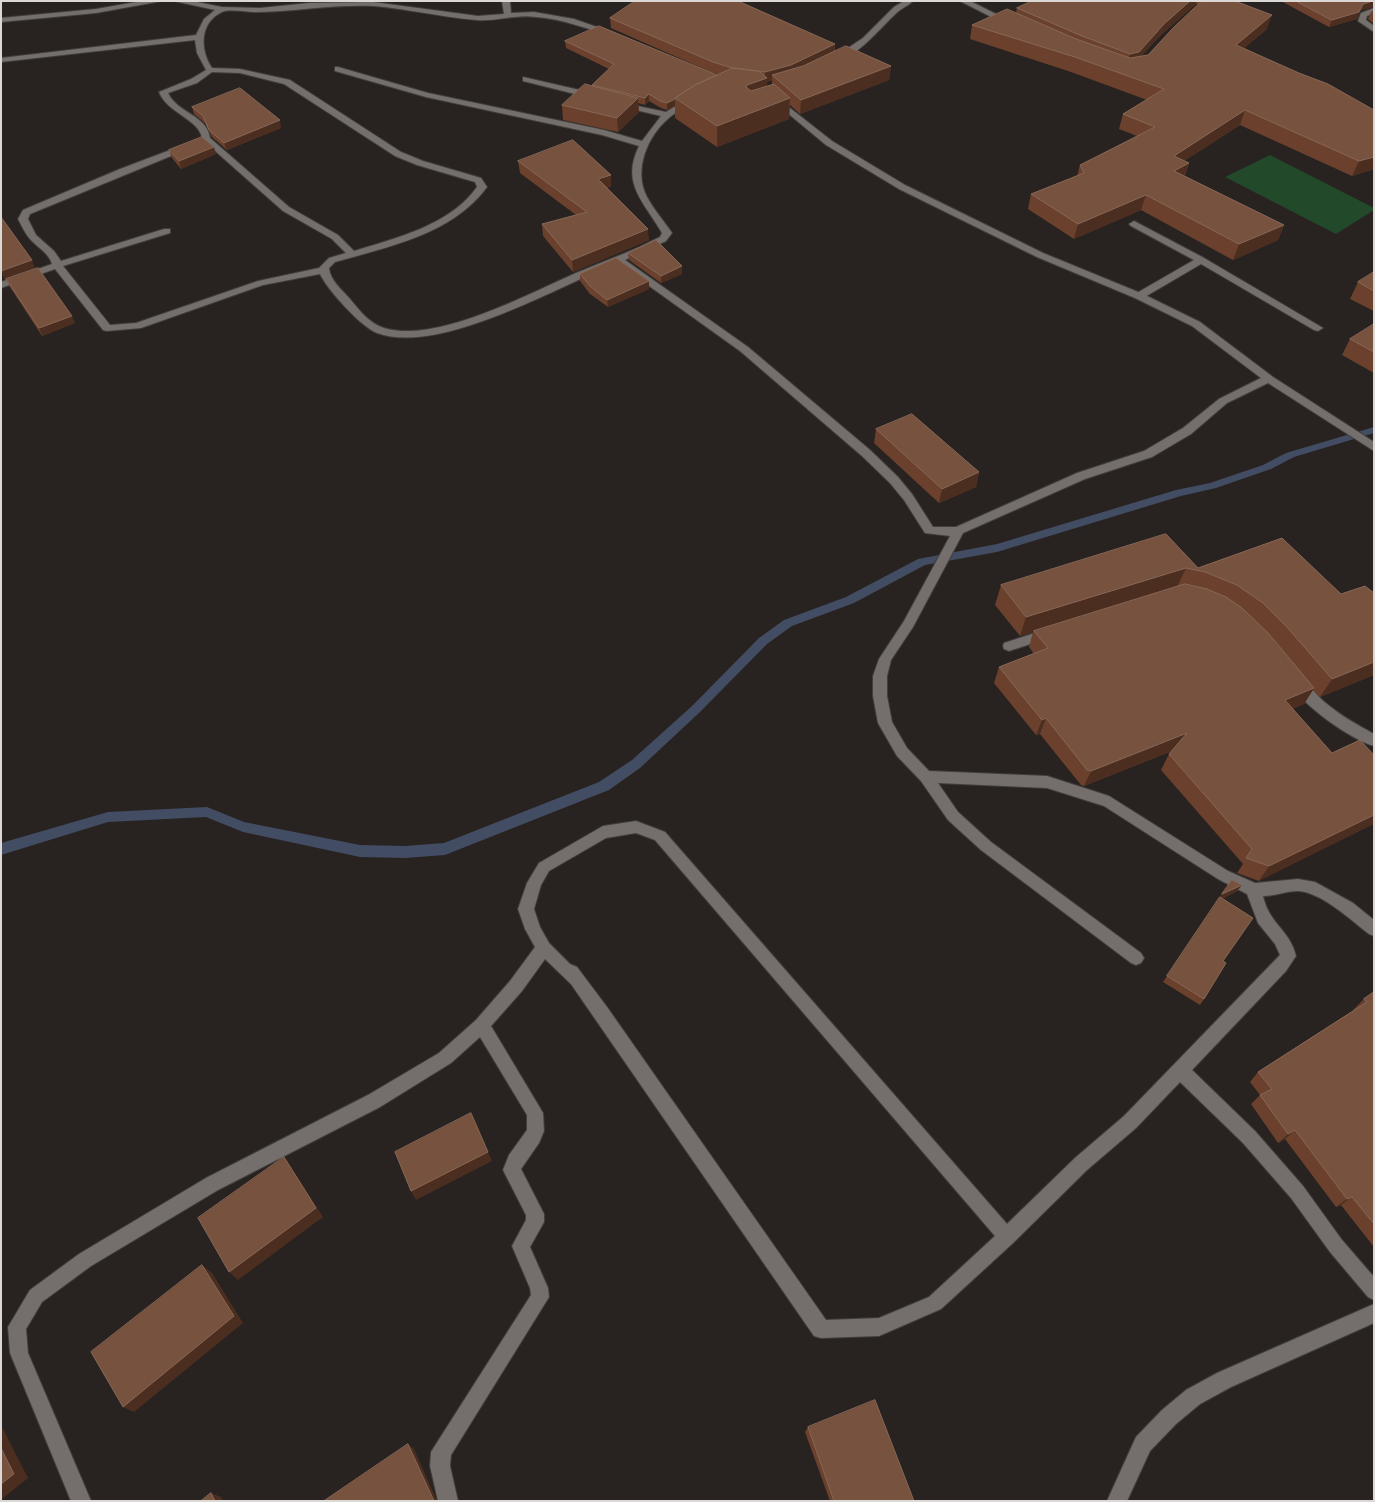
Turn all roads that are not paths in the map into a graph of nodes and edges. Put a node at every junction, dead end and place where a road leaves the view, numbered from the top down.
1 (158, 1) edge
2 (178, 1) edge
3 (506, 1) edge
4 (910, 1) edge
5 (964, 1) edge
6 (222, 9) junction
7 (1374, 10) edge
8 (508, 17) junction
9 (1, 20) edge
10 (1016, 25) edge
11 (1374, 30) edge
12 (199, 37) junction
13 (622, 38) edge
14 (1, 60) edge
15 (832, 62) edge
16 (338, 69) dead end
17 (210, 70) junction
18 (526, 79) dead end
19 (701, 97) edge
20 (601, 98) edge
21 (771, 98) edge
22 (611, 101) edge
23 (667, 115) junction
24 (206, 139) junction
25 (645, 145) junction
26 (1134, 224) dead end
27 (167, 231) dead end
28 (352, 254) junction
29 (618, 259) junction
30 (1201, 260) junction
31 (57, 265) junction
32 (324, 270) junction
33 (1, 285) edge
34 (1139, 296) junction
35 (1318, 328) dead end
36 (1269, 379) junction
37 (1374, 447) edge
38 (959, 530) junction
39 (1056, 631) edge
40 (1009, 646) dead end
41 (1290, 675) edge
42 (1374, 741) edge
43 (926, 777) junction
44 (1254, 890) junction
45 (1374, 929) edge
46 (544, 948) junction
47 (1136, 958) dead end
48 (482, 1025) junction
49 (1179, 1069) junction
50 (1006, 1237) junction
51 (1374, 1291) edge
52 (1374, 1313) edge
53 (79, 1500) edge
54 (448, 1501) edge
55 (1117, 1501) edge

1 - 9 street
2 - 6 street
3 - 8 street
4 - 15 street
5 - 10 street
6 - 8 street
6 - 12 street
7 - 11 street
8 - 13 street
12 - 14 street
12 - 17 street
16 - 25 street
17 - 24 street
17 - 28 street
18 - 20 street
19 - 23 street
21 - 34 street
22 - 23 street
23 - 25 street
24 - 28 street
24 - 31 street
25 - 29 street
26 - 30 street
27 - 31 street
28 - 32 street
29 - 32 street
29 - 38 street
30 - 34 street
30 - 35 street
31 - 32 street
31 - 33 street
34 - 36 street
36 - 37 street
36 - 38 street
38 - 43 street
39 - 40 street
41 - 42 street
43 - 44 street
43 - 47 street
44 - 45 street
44 - 49 street
46 - 48 street
46 - 50 street
46 - 50 street
48 - 53 street
48 - 54 street
49 - 50 street
49 - 51 street
52 - 55 street

